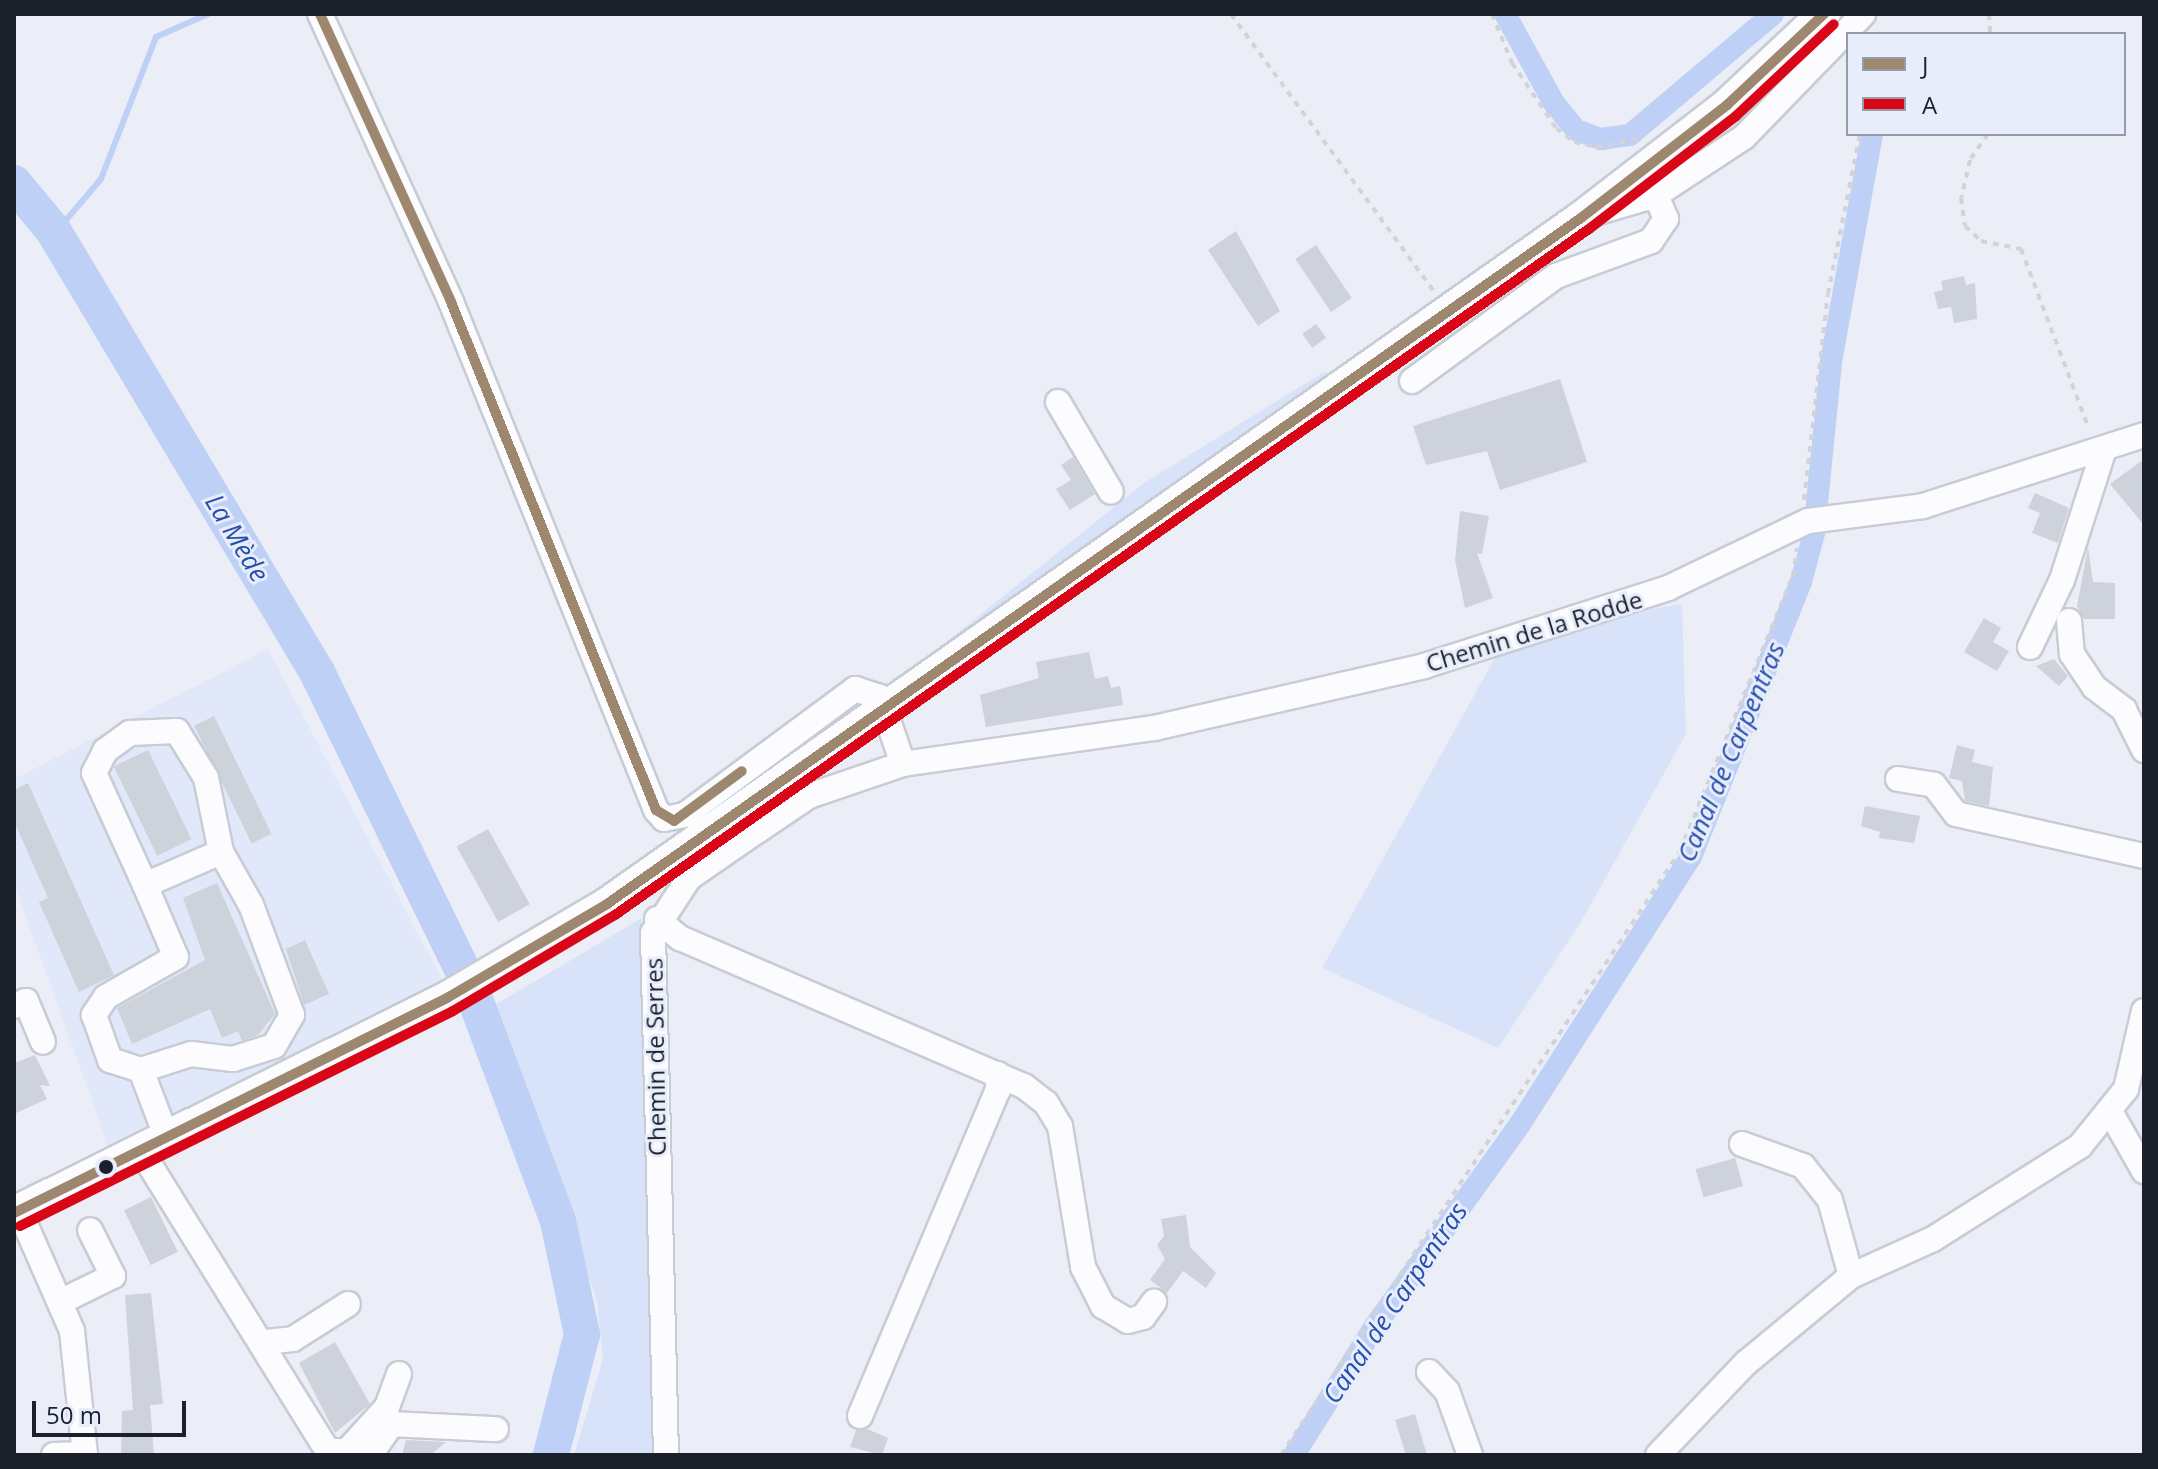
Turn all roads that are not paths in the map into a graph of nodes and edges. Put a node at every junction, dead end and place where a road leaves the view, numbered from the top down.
1 (320, 14) edge
2 (1824, 14) edge
3 (1863, 14) edge
4 (1656, 195) junction
5 (1581, 218) junction
6 (1412, 381) dead end
7 (1058, 402) dead end
8 (2144, 435) edge
9 (2103, 452) junction
10 (1111, 492) dead end
11 (2069, 621) dead end
12 (2030, 647) dead end
13 (886, 707) junction
14 (2144, 750) edge
15 (903, 764) junction
16 (1898, 779) dead end
17 (221, 852) junction
18 (2144, 856) edge
19 (145, 885) junction
20 (657, 919) junction
21 (14, 1006) edge
22 (2144, 1011) edge
23 (43, 1042) dead end
24 (141, 1070) junction
25 (998, 1074) junction
26 (2111, 1113) junction
27 (154, 1144) junction
28 (1742, 1144) dead end
29 (2144, 1171) edge
30 (17, 1212) edge
31 (90, 1230) dead end
32 (1851, 1276) junction
33 (60, 1302) junction
34 (1154, 1302) dead end
35 (348, 1304) dead end
36 (265, 1342) junction
37 (1429, 1372) dead end
38 (399, 1374) dead end
39 (860, 1416) dead end
40 (496, 1429) dead end
41 (85, 1454) edge
42 (54, 1455) edge
43 (370, 1455) edge
44 (666, 1455) edge
45 (1468, 1455) edge
46 (1658, 1455) edge

1 - 13 street
2 - 5 main road
3 - 4 street
4 - 5 street
4 - 6 street
5 - 13 main road
7 - 10 street
8 - 9 street, Chemin de la Rodde
9 - 12 street
9 - 15 street, Chemin de la Rodde
11 - 14 street
13 - 15 street
13 - 27 main road
15 - 20 street, Chemin de Serres
16 - 18 street
17 - 19 street
17 - 19 street
17 - 24 street
19 - 24 street
20 - 25 street
20 - 44 street, Chemin de Serres
21 - 23 street
22 - 26 street
24 - 27 street
25 - 34 street
25 - 39 street
26 - 29 street
26 - 32 street
27 - 30 main road
27 - 36 street
28 - 32 street
30 - 33 street
31 - 33 street
32 - 46 street
33 - 41 street
35 - 36 street
36 - 38 street
37 - 45 street
40 - 43 street
41 - 42 street

